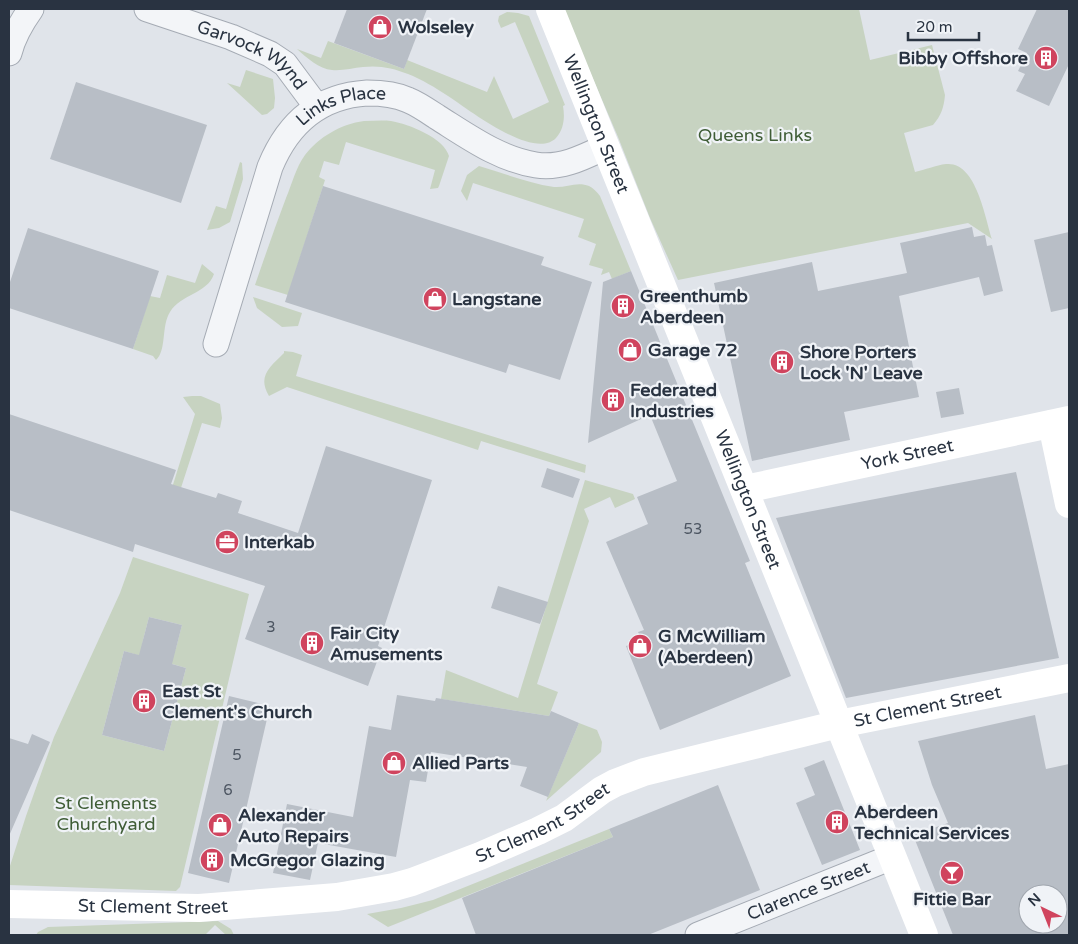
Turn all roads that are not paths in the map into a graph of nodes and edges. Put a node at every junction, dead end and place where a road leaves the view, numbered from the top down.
1 (31, 9) edge
2 (147, 9) edge
3 (550, 9) edge
4 (9, 53) edge
5 (317, 107) junction
6 (605, 147) junction
7 (216, 344) dead end
8 (1061, 422) edge
9 (745, 490) junction
10 (1069, 504) edge
11 (1069, 678) edge
12 (839, 724) junction
13 (892, 857) junction
14 (9, 904) edge
15 (698, 935) edge
16 (924, 935) edge

1 - 4 street
2 - 5 street, Garvock Wynd
3 - 6 street, Wellington Street
5 - 6 street, Links Place
5 - 7 street, Links Place
6 - 9 street, Wellington Street
8 - 9 street, York Street
8 - 10 street
9 - 12 street, Wellington Street
11 - 12 street, St Clement Street
12 - 13 street, Wellington Street
12 - 14 street, St Clement Street
13 - 15 street, Clarence Street
13 - 16 street, Wellington Street

